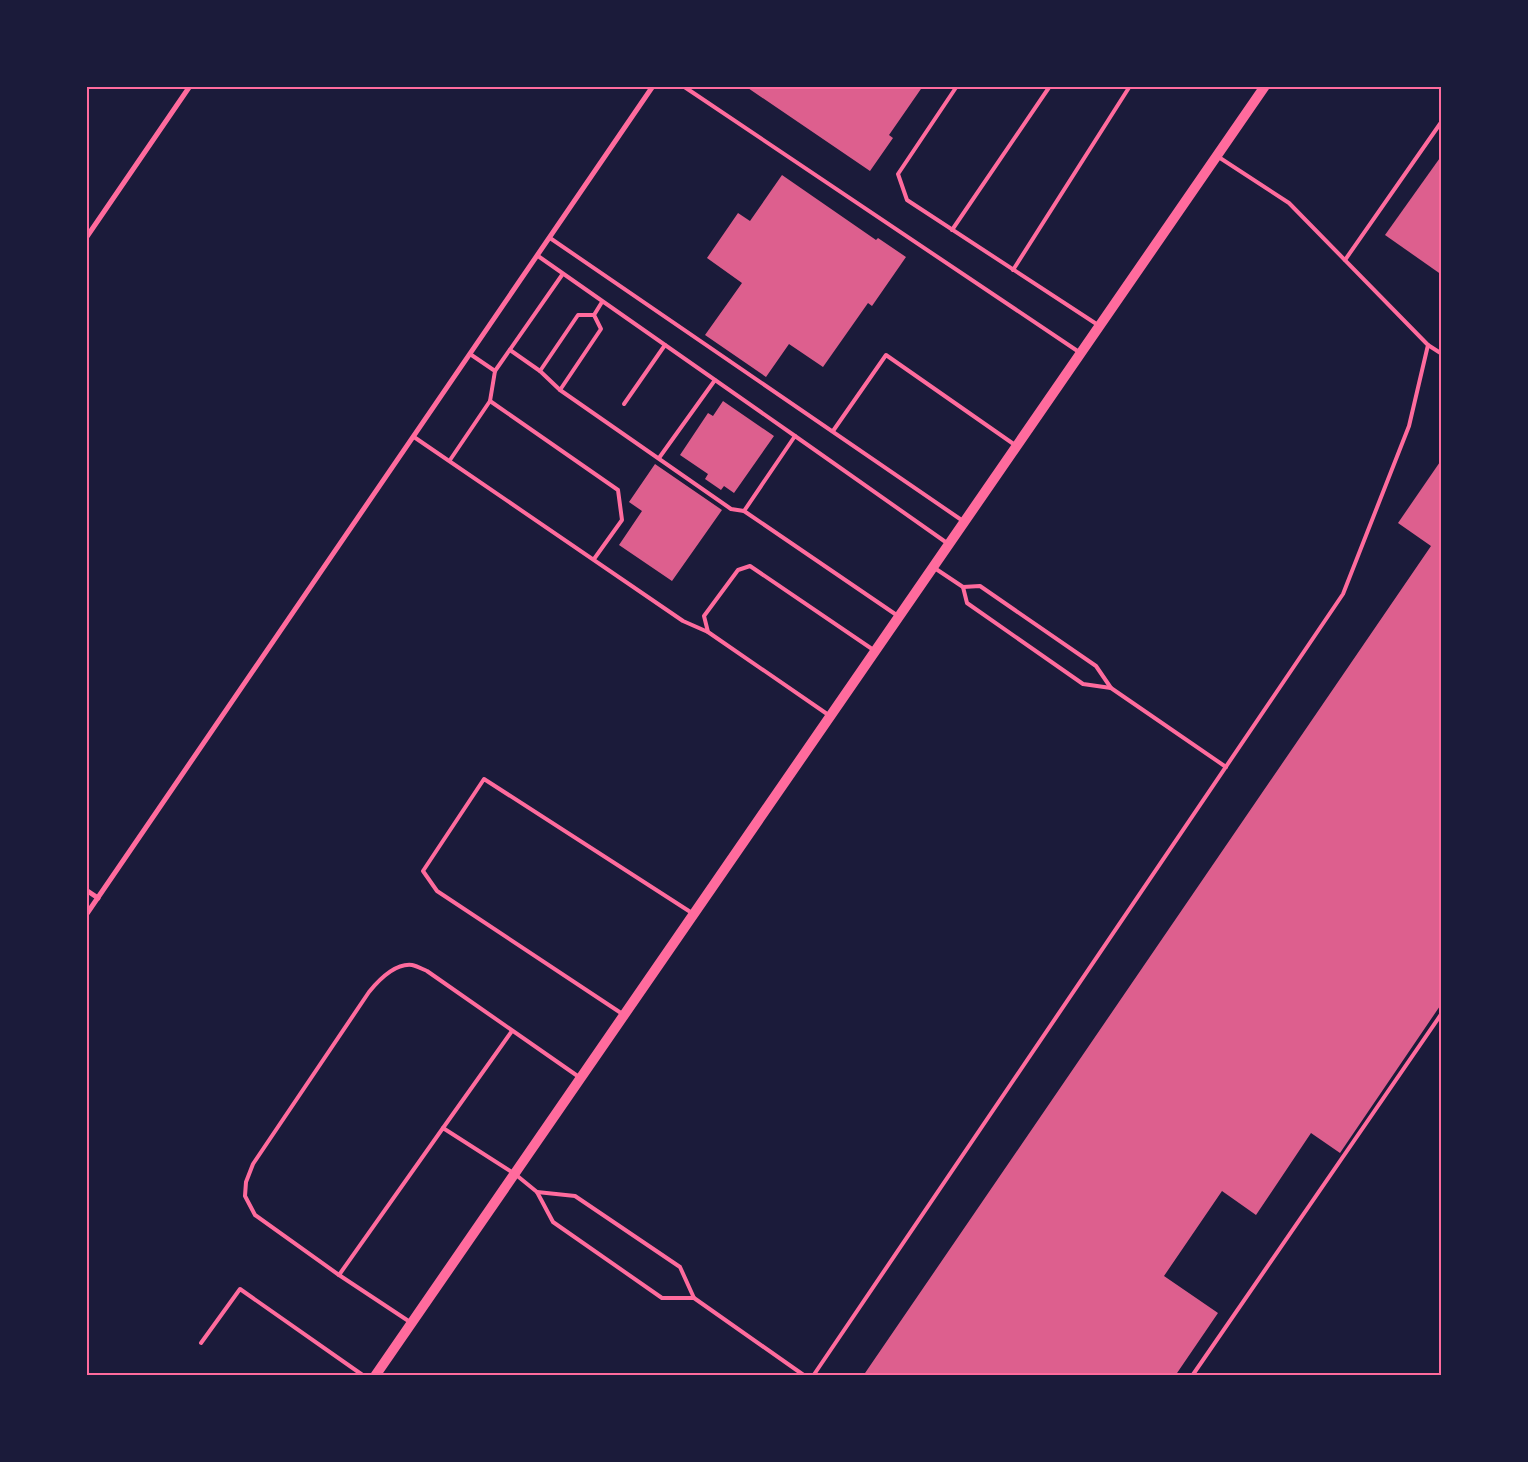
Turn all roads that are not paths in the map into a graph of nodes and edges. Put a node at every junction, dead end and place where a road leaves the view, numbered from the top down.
1 (190, 86) edge
2 (653, 86) edge
3 (683, 86) edge
4 (957, 86) edge
5 (1050, 86) edge
6 (1130, 86) edge
7 (1265, 86) edge
8 (1442, 121) edge
9 (1217, 156) junction
10 (952, 230) junction
11 (86, 238) edge
12 (550, 238) junction
13 (538, 256) junction
14 (1345, 260) junction
15 (1013, 270) junction
16 (562, 274) junction
17 (602, 302) junction
18 (594, 314) junction
19 (1100, 326) junction
20 (1428, 345) junction
21 (665, 346) junction
22 (510, 350) junction
23 (1081, 353) junction
24 (470, 354) junction
25 (1442, 354) edge
26 (495, 371) junction
27 (540, 371) junction
28 (715, 380) junction
29 (560, 390) junction
30 (490, 401) junction
31 (624, 404) dead end
32 (833, 431) junction
33 (795, 436) junction
34 (414, 437) junction
35 (1017, 446) junction
36 (659, 458) junction
37 (450, 460) junction
38 (744, 511) junction
39 (965, 522) junction
40 (949, 544) junction
41 (594, 559) junction
42 (934, 567) junction
43 (963, 587) junction
44 (899, 617) junction
45 (708, 632) junction
46 (875, 651) junction
47 (1111, 688) junction
48 (830, 716) junction
49 (1226, 767) junction
50 (86, 890) edge
51 (98, 898) junction
52 (694, 914) junction
53 (86, 916) edge
54 (1442, 1013) edge
55 (624, 1015) junction
56 (512, 1030) junction
57 (580, 1078) junction
58 (443, 1128) junction
59 (515, 1174) junction
60 (537, 1192) junction
61 (339, 1275) junction
62 (694, 1298) junction
63 (412, 1323) junction
64 (201, 1343) dead end
65 (364, 1376) edge
66 (375, 1376) edge
67 (805, 1376) edge
68 (813, 1376) edge
69 (1192, 1376) edge

1 - 11 street
2 - 12 street
3 - 23 lane
4 - 10 lane
5 - 10 lane
6 - 15 lane
7 - 9 main road
8 - 14 lane
9 - 14 lane
9 - 19 main road
10 - 15 lane
12 - 13 street
12 - 32 lane
13 - 16 lane
13 - 24 street
14 - 20 lane
15 - 19 lane
16 - 17 lane
16 - 22 lane
17 - 18 lane
17 - 21 lane
18 - 27 lane
18 - 29 lane
19 - 23 main road
20 - 25 lane
20 - 49 lane
21 - 28 lane
21 - 31 lane
22 - 26 lane
22 - 27 lane
23 - 35 main road
24 - 26 lane
24 - 34 street
26 - 30 lane
27 - 29 lane
28 - 33 lane
28 - 36 lane
29 - 36 lane
30 - 37 lane
30 - 41 lane
32 - 35 lane
32 - 39 lane
33 - 38 lane
33 - 40 lane
34 - 37 lane
34 - 51 street
35 - 39 main road
36 - 38 lane
37 - 41 lane
38 - 44 lane
39 - 40 main road
40 - 42 main road
41 - 45 lane
42 - 43 lane
42 - 44 main road
43 - 47 lane
43 - 47 lane
44 - 46 main road
45 - 46 lane
45 - 48 lane
46 - 48 main road
47 - 49 lane
48 - 52 main road
49 - 68 lane
50 - 51 street
51 - 53 street
52 - 55 main road
52 - 55 lane
54 - 69 lane
55 - 57 main road
56 - 57 lane
56 - 58 lane
56 - 61 lane
57 - 59 main road
58 - 59 lane
58 - 61 lane
59 - 60 lane
59 - 63 main road
60 - 62 lane
60 - 62 lane
61 - 63 lane
62 - 67 lane
63 - 66 main road
64 - 65 lane

